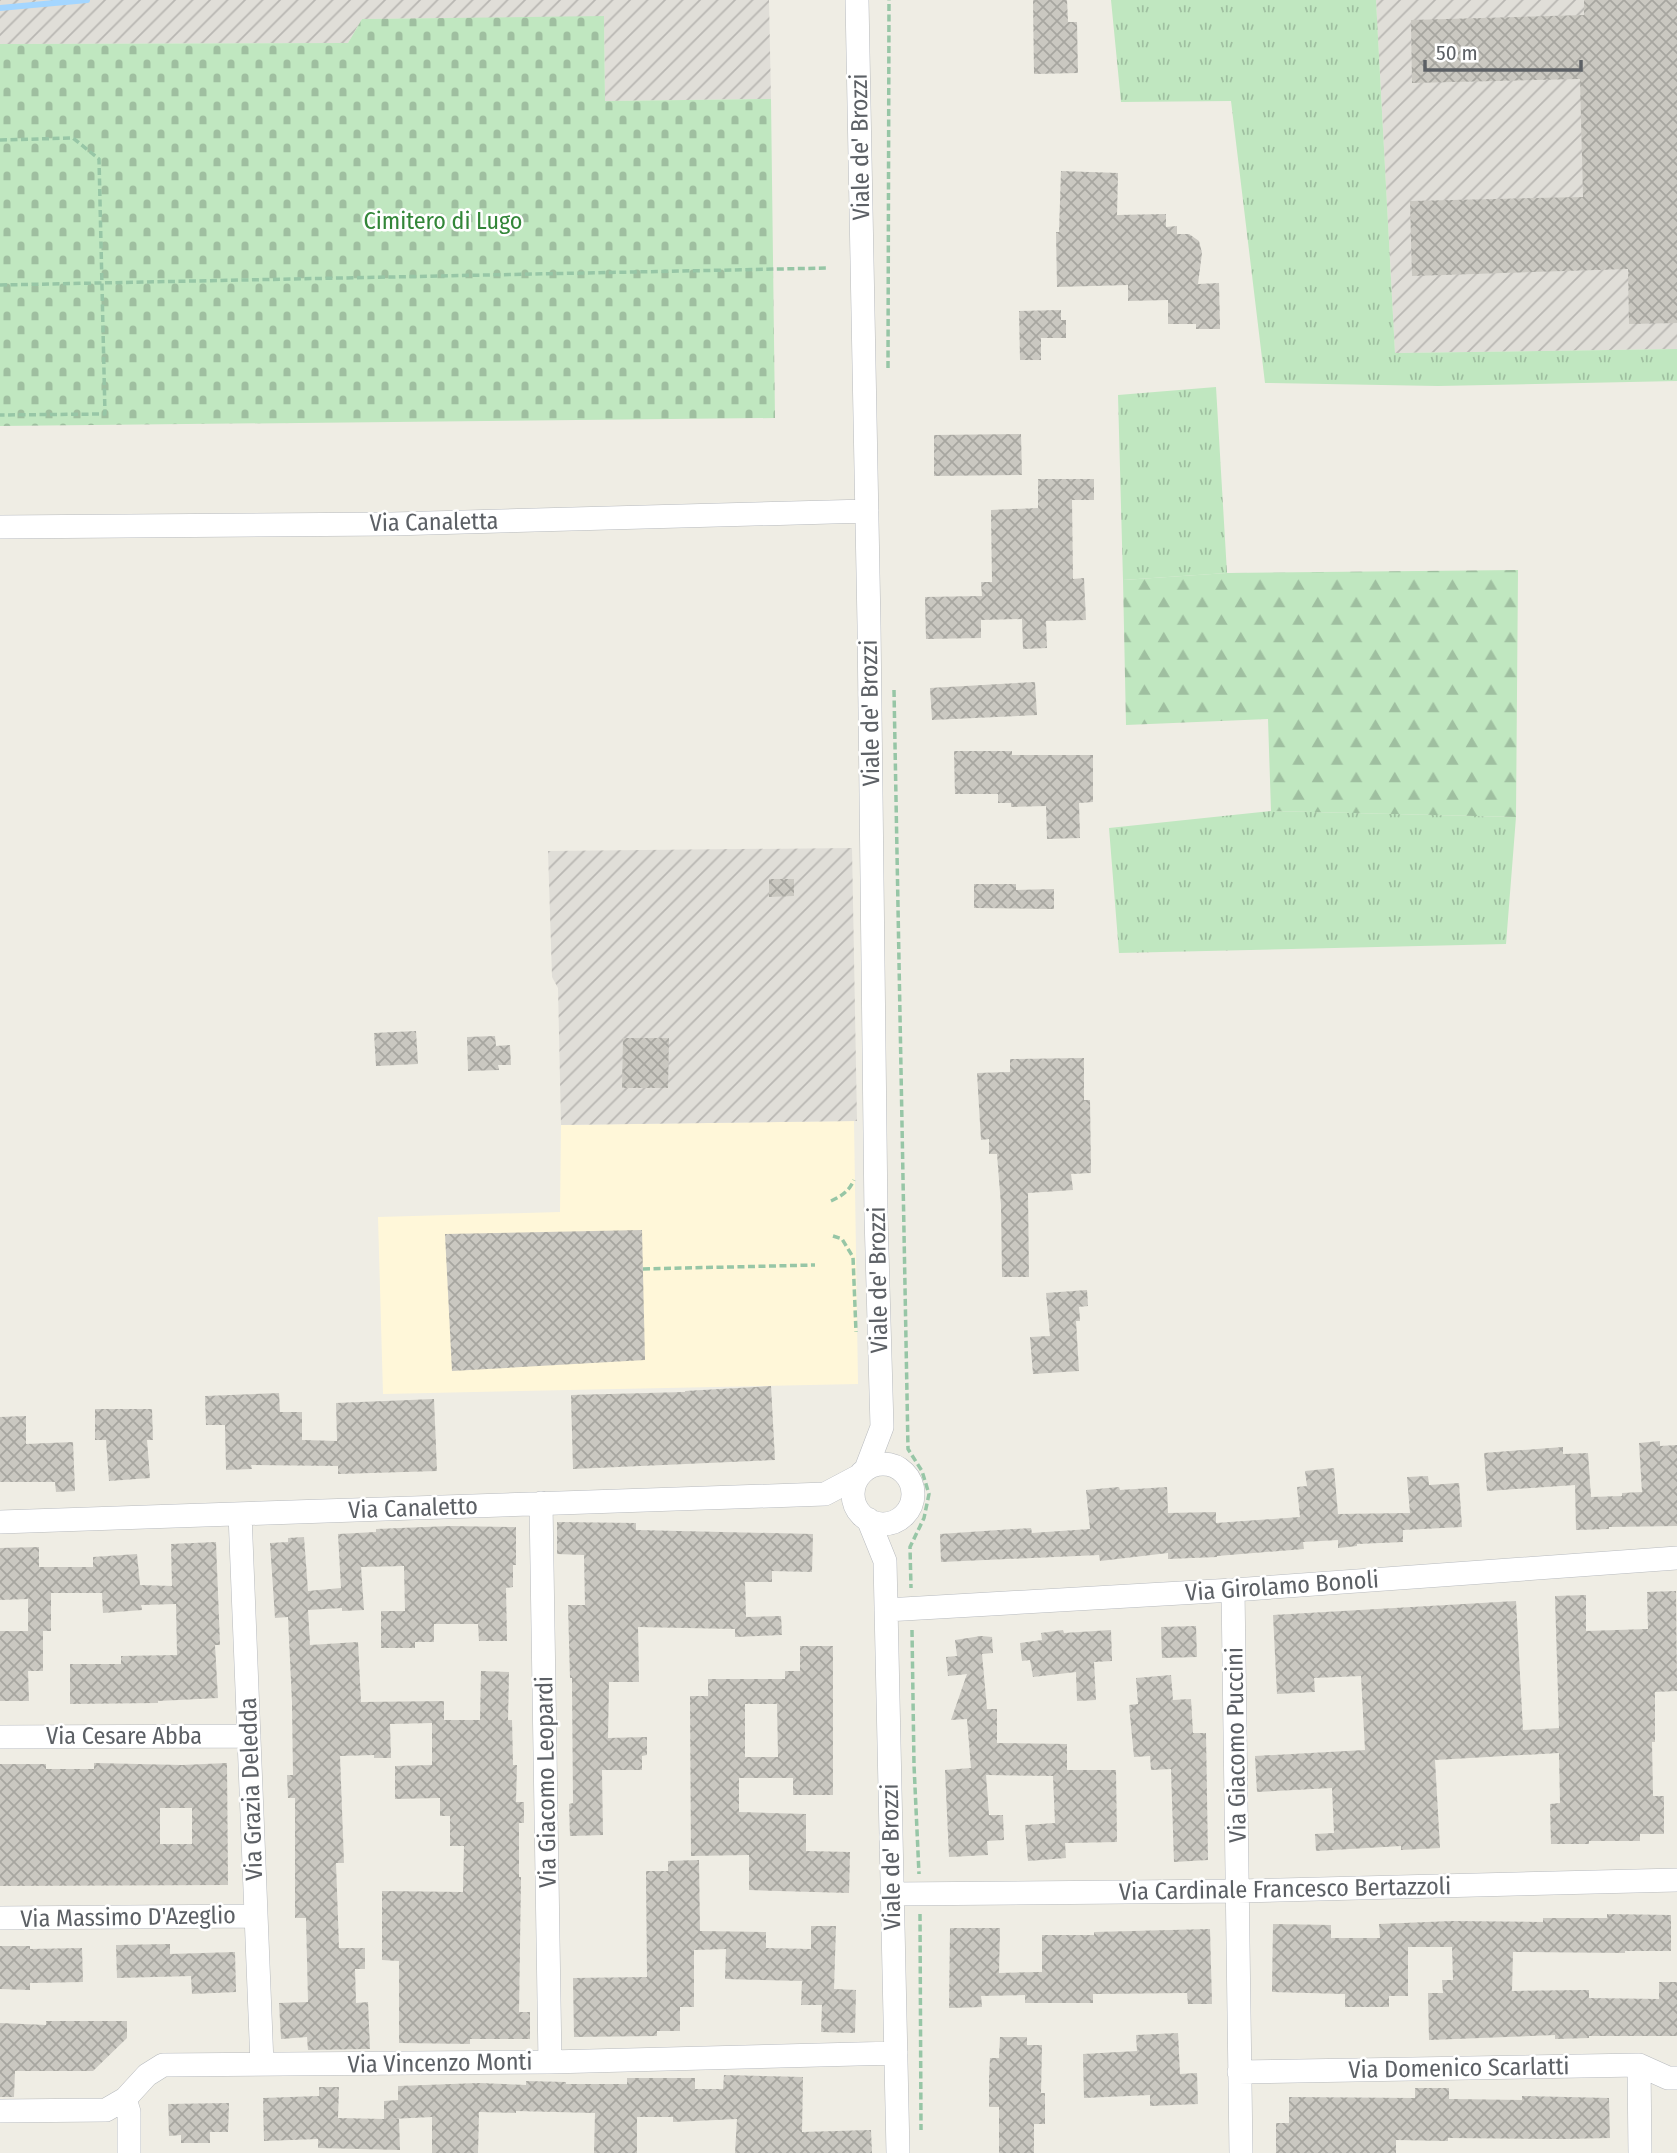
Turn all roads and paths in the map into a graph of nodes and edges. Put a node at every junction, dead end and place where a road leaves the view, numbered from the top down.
1 (857, 0) edge
2 (889, 0) edge
3 (0, 140) edge
4 (828, 268) dead end
5 (102, 283) junction
6 (0, 285) edge
7 (888, 372) dead end
8 (0, 415) edge
9 (867, 511) junction
10 (0, 527) edge
11 (894, 688) dead end
12 (815, 1265) dead end
13 (643, 1269) dead end
14 (882, 1427) junction
15 (903, 1471) junction
16 (863, 1472) junction
17 (825, 1494) junction
18 (541, 1503) junction
19 (240, 1514) junction
20 (904, 1515) junction
21 (864, 1516) junction
22 (0, 1522) edge
23 (1677, 1558) edge
24 (885, 1561) junction
25 (1233, 1590) junction
26 (912, 1608) junction
27 (886, 1610) junction
28 (249, 1736) junction
29 (0, 1737) edge
30 (1677, 1880) edge
31 (1238, 1891) junction
32 (920, 1892) junction
33 (892, 1894) junction
34 (256, 1916) junction
35 (0, 1919) edge
36 (896, 2053) junction
37 (550, 2062) junction
38 (262, 2064) junction
39 (1639, 2065) junction
40 (1239, 2072) junction
41 (1677, 2078) edge
42 (125, 2099) junction
43 (0, 2111) edge
44 (921, 2130) dead end
45 (129, 2153) edge
46 (898, 2153) edge
47 (1241, 2153) edge
48 (1640, 2153) edge

1 - 9 street, Viale de' Brozzi
2 - 7 path
3 - 5 path
4 - 5 path
5 - 6 path
5 - 8 path
9 - 10 street, Via Canaletta
9 - 14 street, Viale de' Brozzi
11 - 26 path
12 - 13 path
14 - 15 street, Viale de' Brozzi
14 - 16 street, Viale de' Brozzi
15 - 16 street
15 - 20 street, Viale de' Brozzi
16 - 17 street, Via Canaletto
16 - 21 street, Viale de' Brozzi
17 - 18 street, Via Canaletto
17 - 21 street
18 - 19 street, Via Canaletto
18 - 37 street, Via Giacomo Leopardi
19 - 22 street, Via Canaletto
19 - 28 street, Via Grazia Deledda
20 - 21 street
20 - 24 street, Viale de' Brozzi
21 - 24 street, Viale de' Brozzi
23 - 25 street, Via Girolamo Bonoli
24 - 27 street, Viale de' Brozzi
25 - 26 street, Via Girolamo Bonoli
25 - 31 street, Via Giacomo Puccini
26 - 27 street, Via Girolamo Bonoli
26 - 32 path
27 - 33 street, Viale de' Brozzi
28 - 29 street, Via Cesare Abba
28 - 34 street, Via Grazia Deledda
30 - 31 street, Via Cardinale Francesco Bertazzoli
31 - 32 street, Via Cardinale Francesco Bertazzoli
31 - 40 street, Via Giacomo Puccini
32 - 33 street, Via Cardinale Francesco Bertazzoli
32 - 44 path
33 - 36 street, Viale de' Brozzi
34 - 35 street, Via Massimo D'Azeglio
34 - 38 street, Via Grazia Deledda
36 - 37 street, Via Vincenzo Monti
36 - 46 street, Viale de' Brozzi
37 - 38 street, Via Vincenzo Monti
38 - 42 street, Via Vincenzo Monti
39 - 40 street, Via Domenico Scarlatti
39 - 41 street, Via Domenico Scarlatti
39 - 48 street
40 - 47 street, Via Giacomo Puccini
42 - 43 street, Via Vincenzo Monti
42 - 45 street

